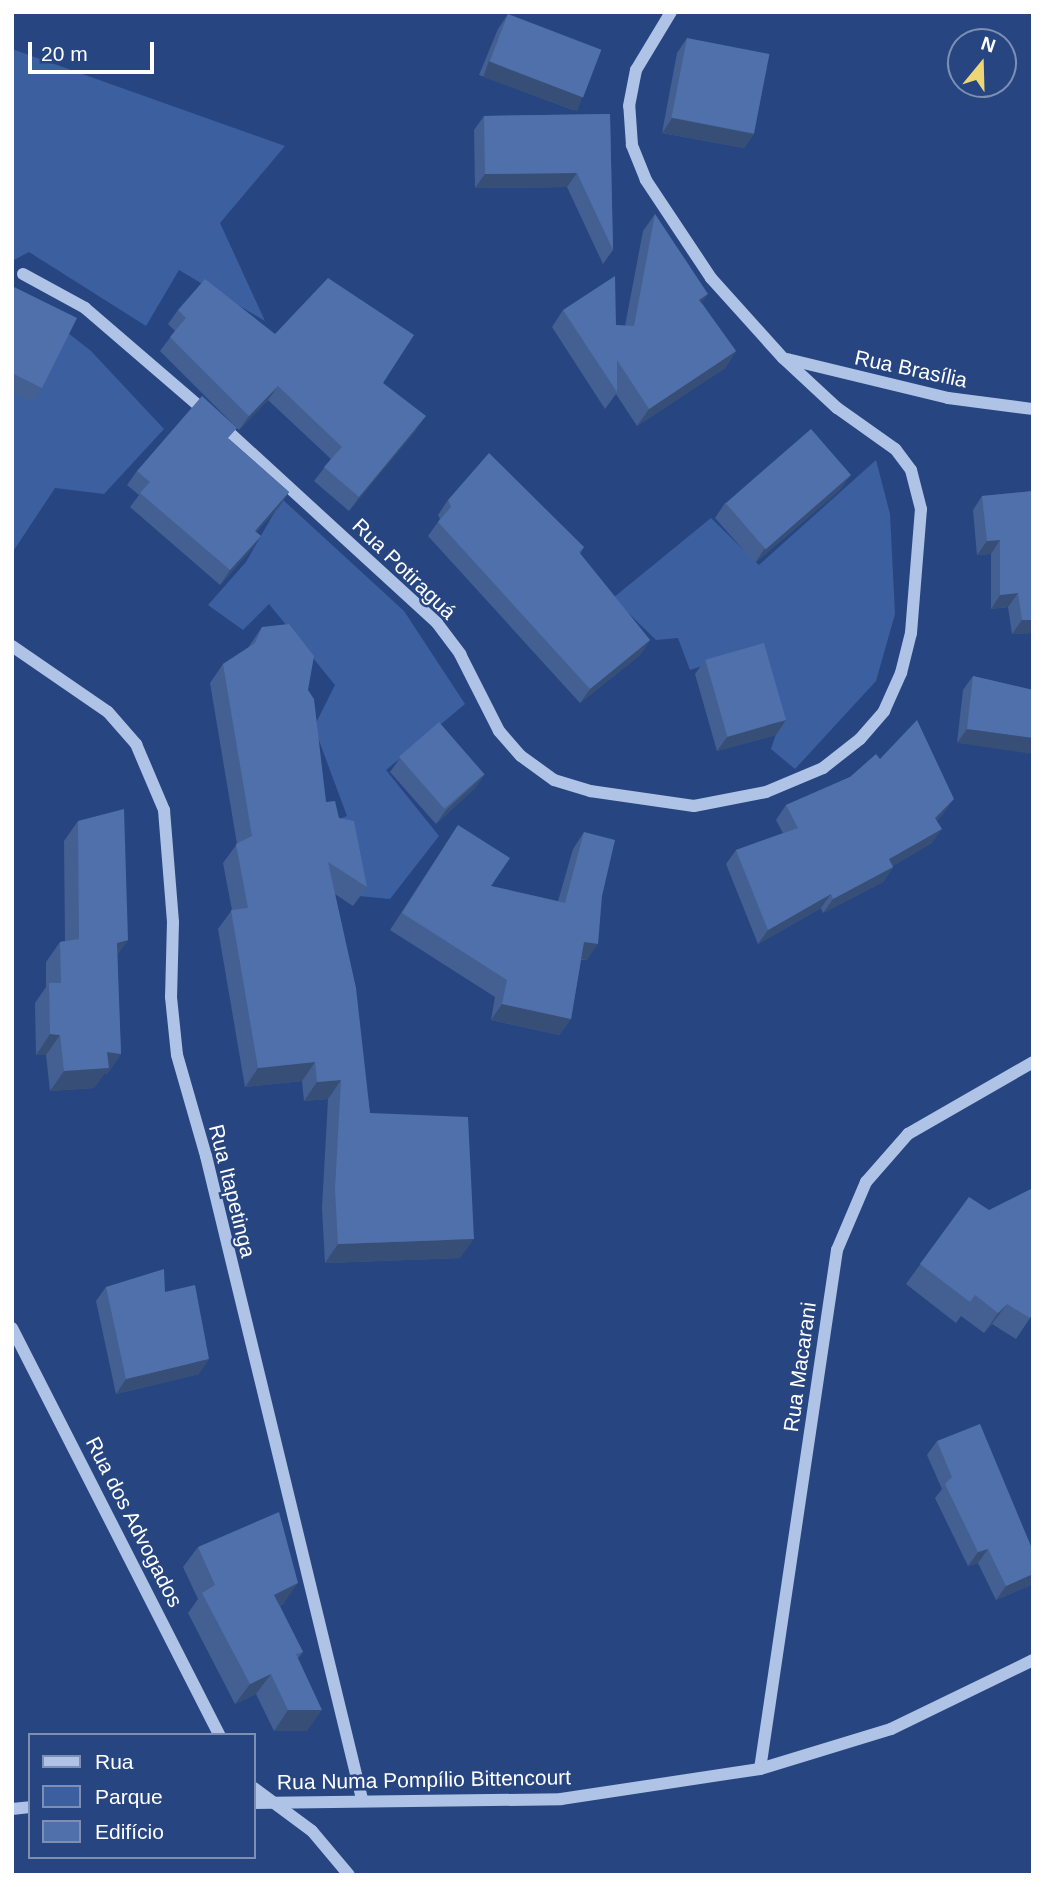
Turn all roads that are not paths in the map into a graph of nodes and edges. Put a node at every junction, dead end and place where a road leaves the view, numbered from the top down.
1 (671, 12) edge
2 (23, 274) dead end
3 (783, 358) junction
4 (1033, 409) edge
5 (12, 646) edge
6 (1030, 1066) edge
7 (12, 1328) edge
8 (1033, 1660) edge
9 (218, 1733) edge
10 (760, 1769) junction
11 (256, 1790) edge
12 (362, 1799) junction
13 (256, 1803) edge
14 (273, 1803) junction
15 (349, 1875) edge

1 - 3 street, Rua Potiraguá
2 - 3 street, Rua Potiraguá
3 - 4 street, Rua Brasília
5 - 12 street, Rua Itapetinga
6 - 10 street, Rua Macarani
7 - 9 street, Rua dos Advogados
8 - 10 street, Rua Numa Pompílio Bittencourt
10 - 12 street, Rua Numa Pompílio Bittencourt
11 - 14 street
12 - 14 street, Rua Numa Pompílio Bittencourt
13 - 14 street, Rua Numa Pompílio Bittencourt
14 - 15 street

